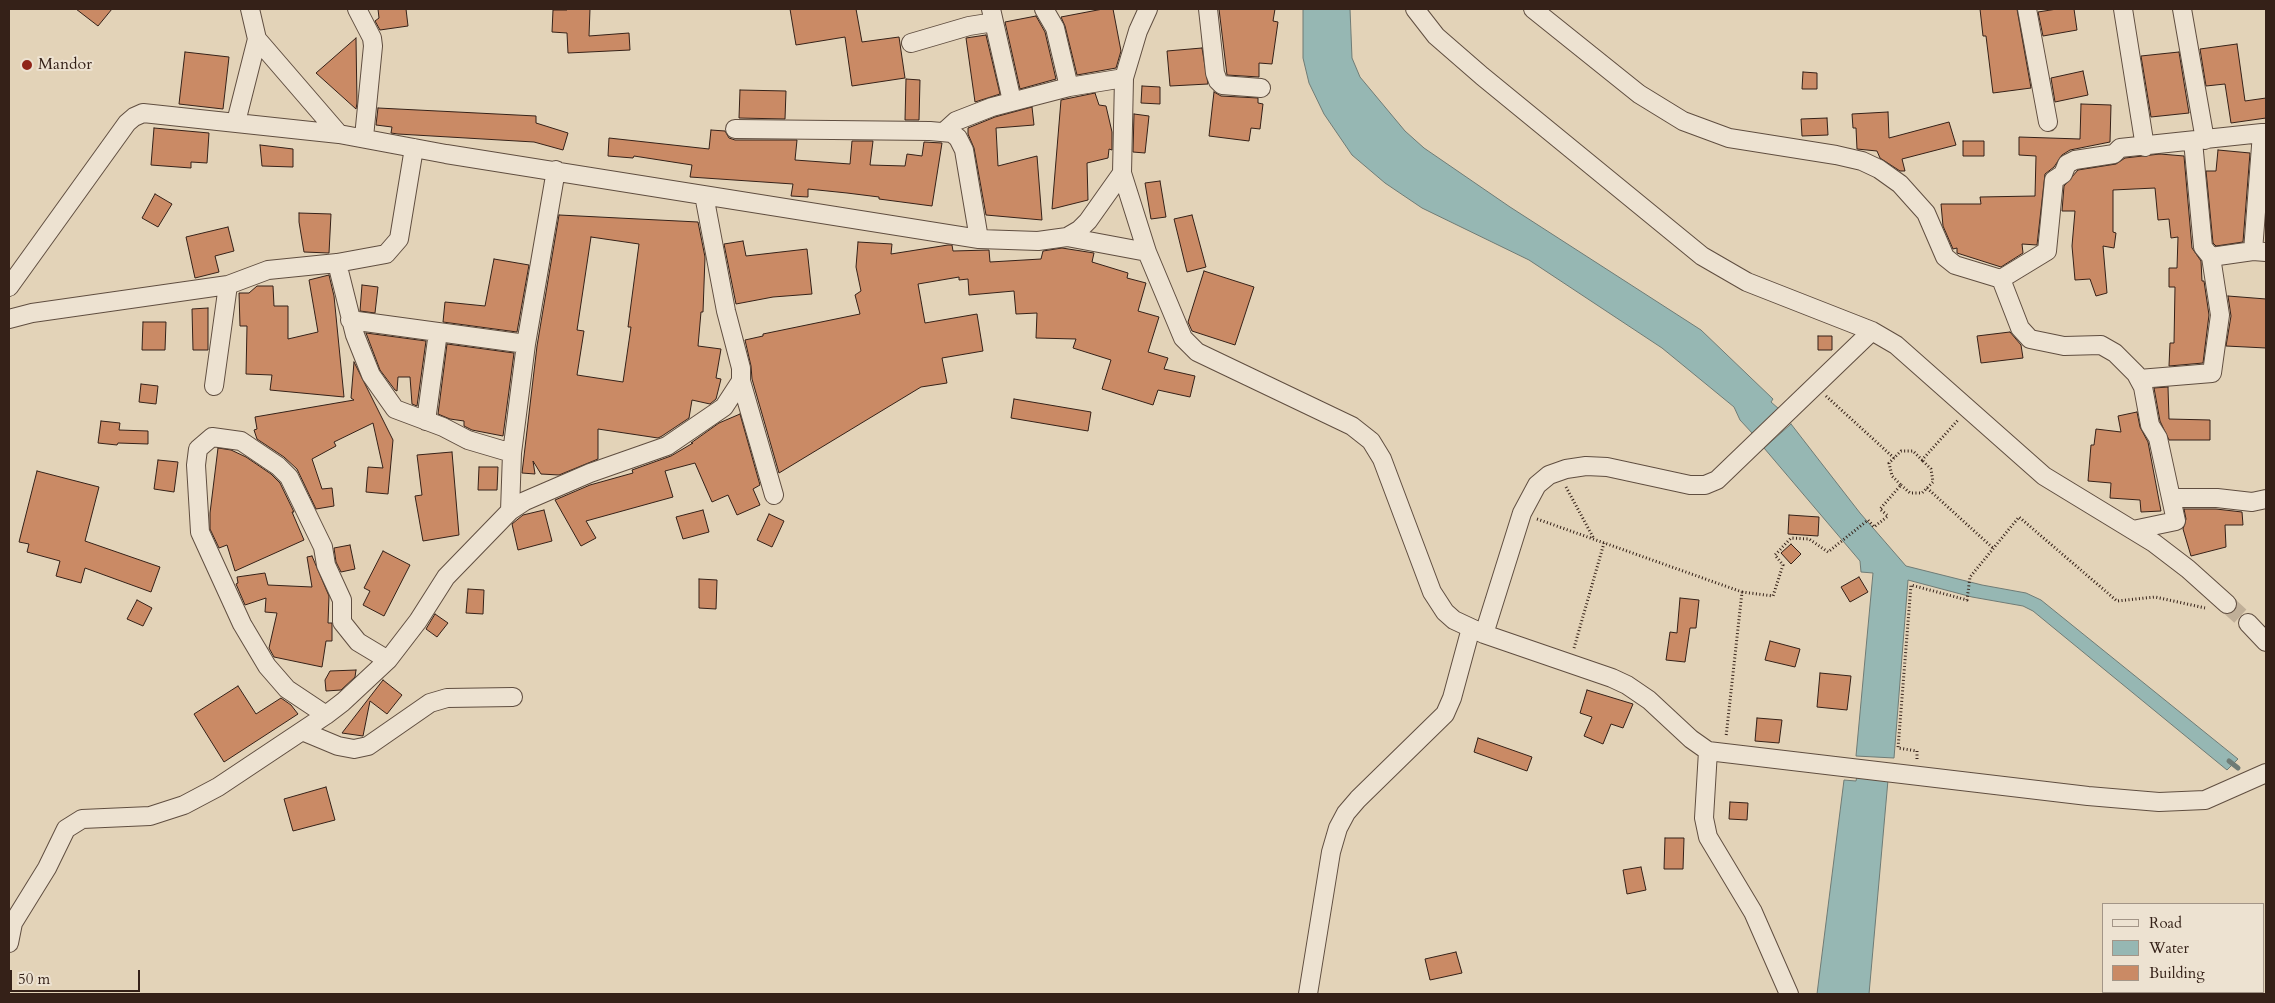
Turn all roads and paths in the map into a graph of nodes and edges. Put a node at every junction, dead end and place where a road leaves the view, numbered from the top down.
1 (250, 9) edge
2 (357, 9) edge
3 (1044, 9) edge
4 (1148, 9) edge
5 (1208, 9) edge
6 (1415, 9) edge
7 (1533, 9) edge
8 (2027, 9) edge
9 (2123, 9) edge
10 (2182, 9) edge
11 (993, 15) edge
12 (257, 38) junction
13 (911, 43) dead end
14 (1124, 78) junction
15 (1069, 87) junction
16 (1261, 88) dead end
17 (1012, 101) junction
18 (236, 122) junction
19 (2048, 122) dead end
20 (736, 129) dead end
21 (945, 131) junction
22 (2264, 133) edge
23 (338, 134) junction
24 (364, 137) junction
25 (2199, 140) junction
26 (2145, 146) junction
27 (414, 148) junction
28 (556, 170) junction
29 (1122, 173) junction
30 (704, 195) junction
31 (1067, 237) junction
32 (979, 239) junction
33 (1147, 252) junction
34 (2260, 252) edge
35 (2211, 257) junction
36 (337, 263) junction
37 (2001, 280) junction
38 (228, 285) junction
39 (9, 287) edge
40 (9, 319) edge
41 (350, 320) junction
42 (1872, 331) junction
43 (438, 332) junction
44 (526, 344) junction
45 (2139, 379) junction
46 (741, 381) junction
47 (214, 386) dead end
48 (1816, 386) junction
49 (1968, 410) junction
50 (426, 421) junction
51 (512, 452) junction
52 (1894, 458) junction
53 (1922, 460) junction
54 (1558, 472) junction
55 (1901, 485) junction
56 (1927, 488) junction
57 (774, 495) dead end
58 (2172, 498) junction
59 (2266, 499) edge
60 (510, 511) junction
61 (1522, 513) junction
62 (2133, 530) junction
63 (1594, 539) junction
64 (1604, 542) junction
65 (1994, 549) junction
66 (1742, 592) junction
67 (2224, 600) joint
68 (2248, 623) tunnel mouth
69 (1477, 631) junction
70 (2266, 642) edge
71 (388, 660) junction
72 (1570, 663) junction
73 (513, 697) dead end
74 (326, 715) junction
75 (302, 731) junction
76 (1716, 752) junction
77 (1917, 756) dead end
78 (2266, 773) edge
79 (9, 943) edge
80 (1308, 994) edge
81 (1789, 994) edge

1 - 12 street
2 - 24 street
3 - 15 street
4 - 14 street
5 - 16 street
6 - 42 street
7 - 37 street
8 - 19 street
9 - 26 street
10 - 25 street
11 - 13 street
11 - 17 street
12 - 18 street
12 - 23 street
14 - 15 street
14 - 29 street
15 - 17 street
17 - 21 street
18 - 23 street
18 - 39 street
20 - 21 street
21 - 32 street
22 - 25 street
22 - 34 street
23 - 24 street
24 - 27 street
25 - 26 street
25 - 35 street
26 - 37 street
27 - 28 street
27 - 36 street
28 - 30 street
28 - 44 street
29 - 31 street
29 - 33 street
30 - 32 street
30 - 46 street
31 - 32 street
31 - 33 street
33 - 69 street
34 - 35 street
35 - 45 street
36 - 38 street
36 - 41 street
37 - 45 street
38 - 40 street
38 - 47 street
41 - 43 street
41 - 50 street
42 - 48 street
42 - 49 street
43 - 44 street
43 - 50 street
44 - 51 street
45 - 58 street
46 - 57 street
46 - 60 street
48 - 52 path
48 - 54 street
49 - 53 path
49 - 62 street
50 - 51 street
51 - 60 street
52 - 53 path
52 - 55 path
53 - 56 path
54 - 61 street
54 - 63 path
55 - 56 path
55 - 66 path
56 - 65 path
58 - 59 street
58 - 62 street
60 - 71 street
61 - 63 path
61 - 69 street
62 - 67 street
63 - 64 path
64 - 66 path
64 - 72 path
65 - 67 path
65 - 77 path
66 - 76 path
68 - 70 street
69 - 72 street
69 - 80 street
71 - 74 street
71 - 74 street
72 - 76 street
73 - 75 street
74 - 75 street
75 - 79 street
76 - 78 street
76 - 81 street

